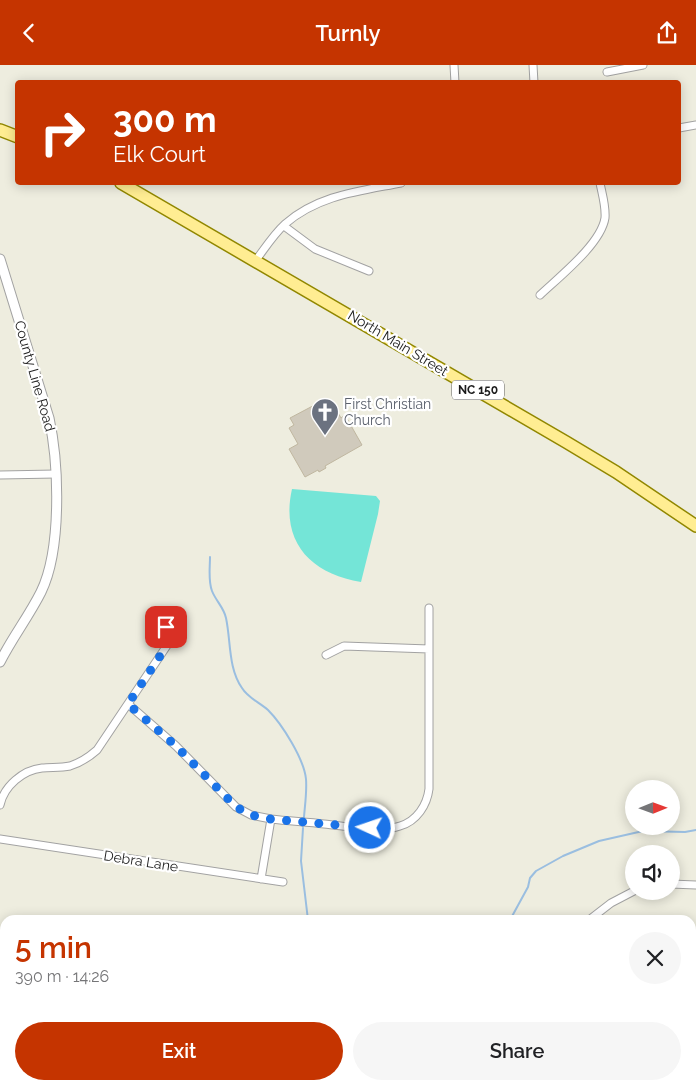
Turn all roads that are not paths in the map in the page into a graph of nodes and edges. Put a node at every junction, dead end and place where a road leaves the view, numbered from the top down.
1 (454, 65) edge
2 (533, 65) edge
3 (643, 65) edge
4 (607, 72) dead end
5 (455, 80) edge
6 (534, 80) edge
7 (696, 125) edge
8 (681, 128) edge
9 (0, 130) edge
10 (15, 136) edge
11 (124, 185) edge
12 (391, 185) edge
13 (600, 185) edge
14 (284, 225) junction
15 (0, 259) edge
16 (256, 261) junction
17 (369, 271) dead end
18 (540, 295) dead end
19 (56, 473) junction
20 (0, 475) edge
21 (696, 526) edge
22 (429, 608) dead end
23 (166, 627) dead end
24 (429, 649) junction
25 (326, 655) dead end
26 (0, 662) edge
27 (128, 704) junction
28 (0, 805) edge
29 (270, 819) junction
30 (0, 839) edge
31 (262, 879) junction
32 (283, 882) dead end
33 (680, 884) edge
34 (696, 885) edge
35 (625, 896) edge
36 (595, 915) edge

1 - 5 street
2 - 6 street
3 - 4 street
7 - 8 street
9 - 10 main road
11 - 16 main road, North Main Street / NC 150
12 - 14 street
13 - 18 street
14 - 16 street
14 - 17 street
15 - 19 street, County Line Road
16 - 21 main road, North Main Street / NC 150
19 - 20 street
19 - 26 street, County Line Road
22 - 24 street
23 - 27 street
24 - 25 street
24 - 29 street
27 - 28 street
27 - 29 street
29 - 31 street
30 - 31 street, Debra Lane
31 - 32 street, Debra Lane
33 - 34 street
35 - 36 street

